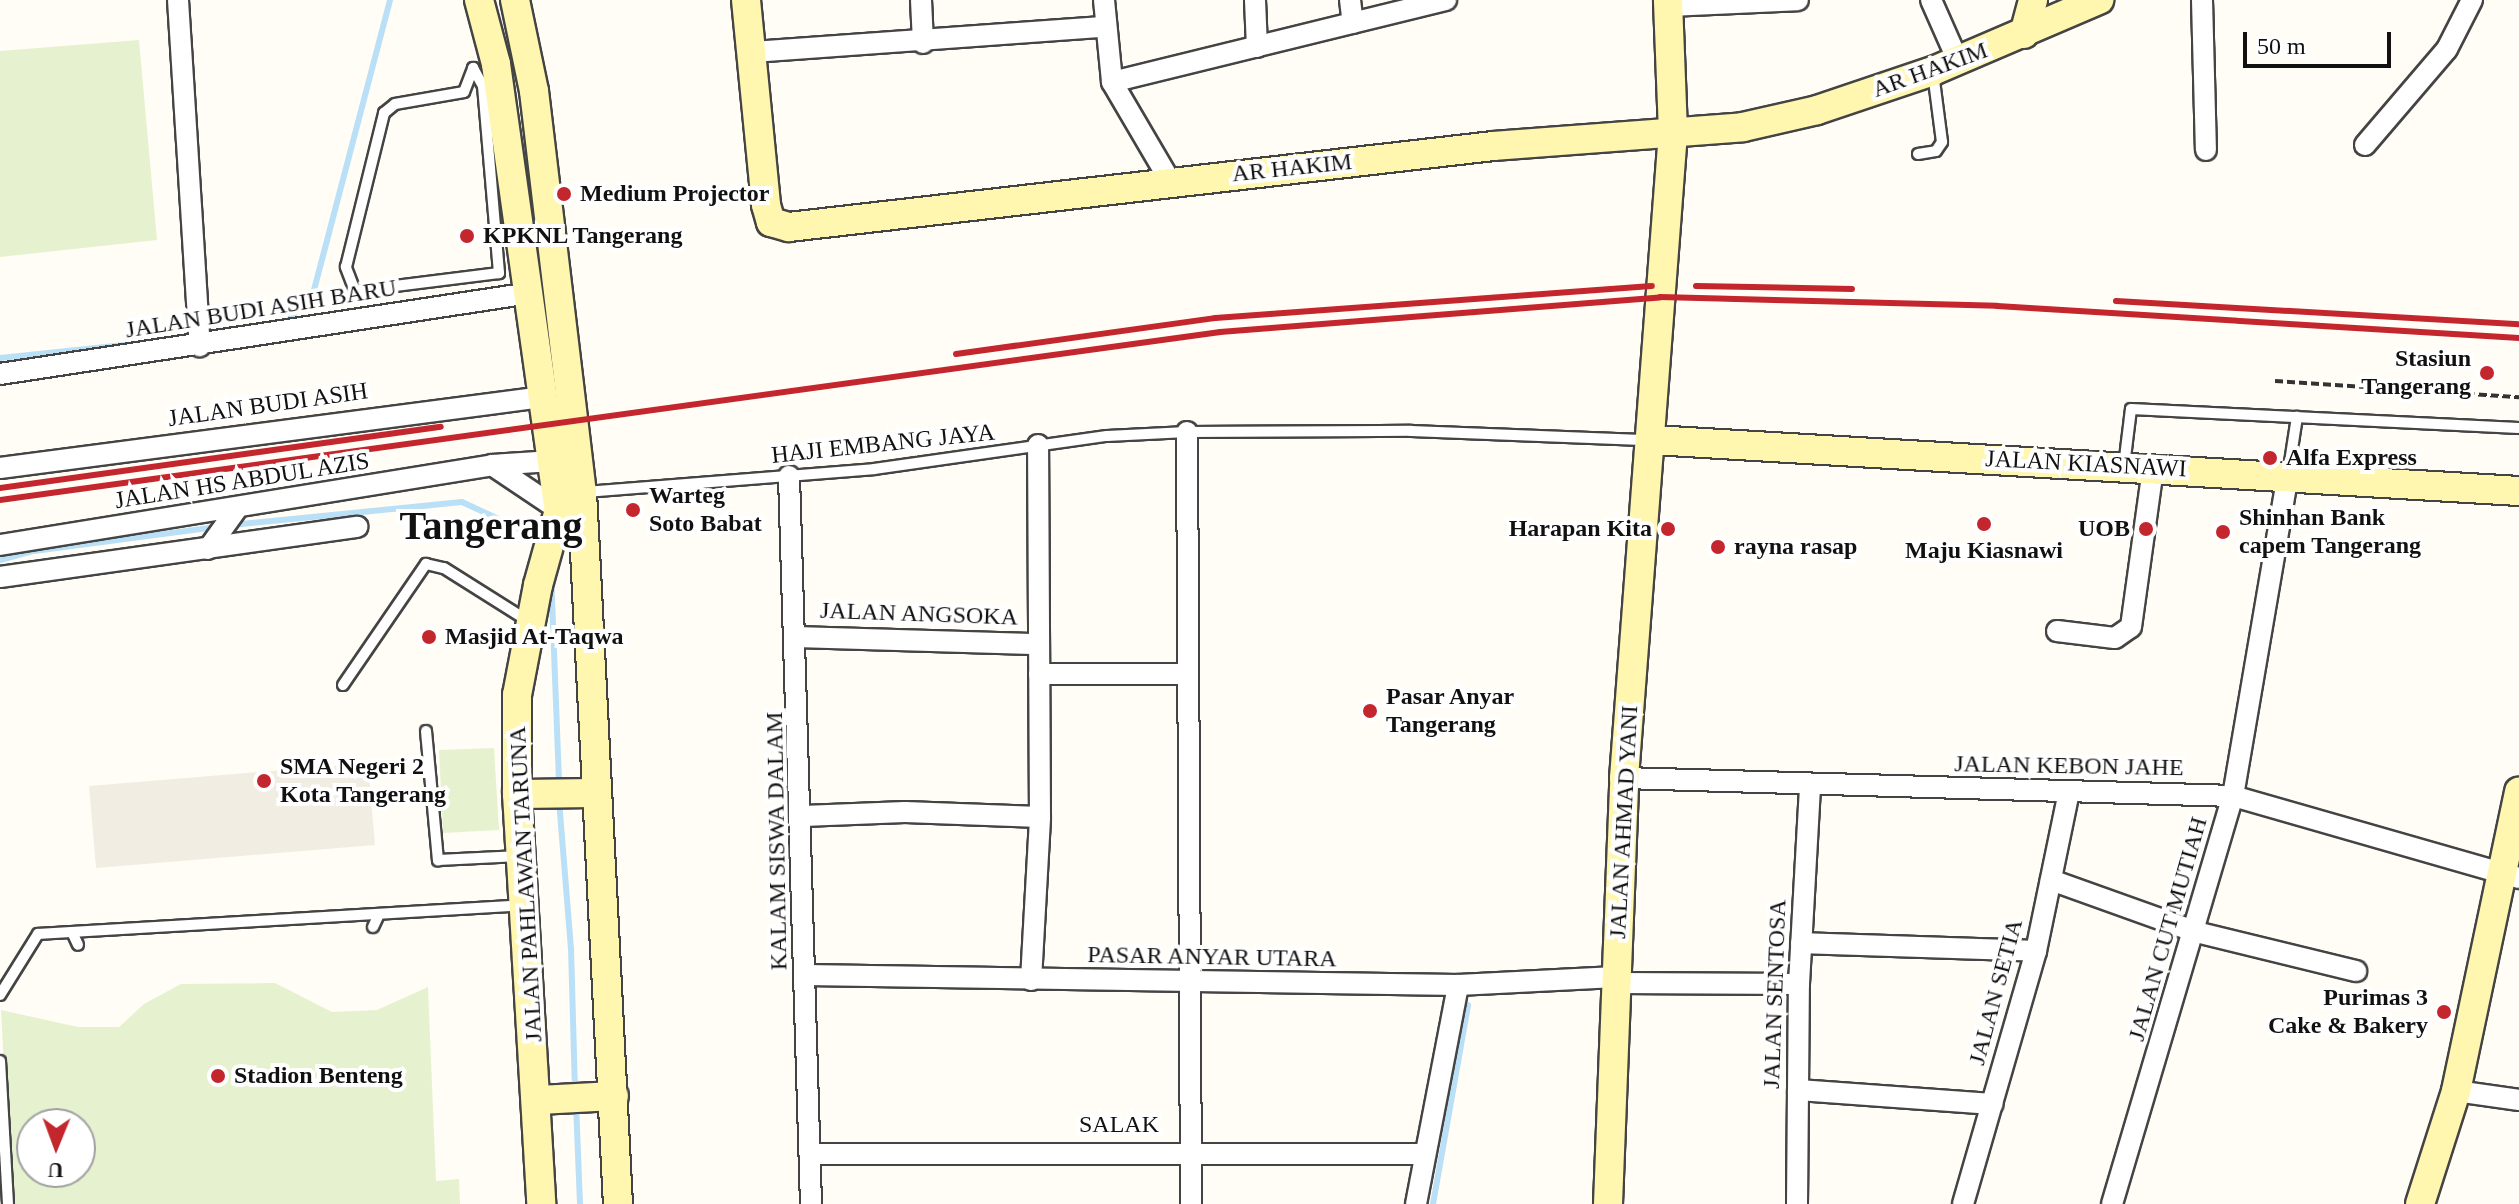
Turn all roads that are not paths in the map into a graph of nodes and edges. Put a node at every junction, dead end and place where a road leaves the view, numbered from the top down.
1 (178, 0) edge
2 (479, 0) edge
3 (515, 0) edge
4 (746, 0) edge
5 (921, 0) edge
6 (1104, 0) edge
7 (1255, 0) edge
8 (1350, 0) edge
9 (1798, 0) edge
10 (1931, 0) edge
11 (2033, 0) edge
12 (2099, 0) edge
13 (2202, 0) edge
14 (2472, 0) edge
15 (1437, 1) edge
16 (1668, 3) edge
17 (1353, 23) junction
18 (1103, 27) junction
19 (2024, 34) junction
20 (923, 43) junction
21 (1257, 47) junction
22 (752, 52) junction
23 (485, 66) junction
24 (1945, 66) junction
25 (1112, 82) junction
26 (1673, 132) junction
27 (2365, 145) dead end
28 (2206, 150) dead end
29 (1918, 154) dead end
30 (1170, 181) junction
31 (530, 293) junction
32 (199, 337) junction
33 (0, 374) edge
34 (543, 397) junction
35 (2297, 417) junction
36 (2519, 428) edge
37 (1187, 432) junction
38 (1653, 440) junction
39 (1038, 445) junction
40 (553, 461) junction
41 (492, 465) junction
42 (2123, 467) junction
43 (0, 468) edge
44 (2153, 468) junction
45 (2288, 475) junction
46 (789, 476) junction
47 (2519, 491) edge
48 (582, 492) junction
49 (236, 510) junction
50 (558, 517) junction
51 (358, 527) dead end
52 (208, 549) junction
53 (1, 550) edge
54 (0, 577) edge
55 (530, 622) junction
56 (2057, 631) dead end
57 (797, 637) junction
58 (1039, 644) junction
59 (1039, 674) junction
60 (1186, 674) junction
61 (343, 685) dead end
62 (426, 731) dead end
63 (1624, 778) junction
64 (1810, 786) junction
65 (2069, 792) junction
66 (2519, 792) edge
67 (591, 793) junction
68 (524, 794) junction
69 (2233, 796) junction
70 (803, 816) junction
71 (1040, 817) junction
72 (522, 856) junction
73 (2510, 878) edge
74 (2051, 880) junction
75 (525, 905) junction
76 (379, 914) junction
77 (327, 916) junction
78 (373, 927) dead end
79 (334, 928) dead end
80 (121, 929) junction
81 (72, 932) junction
82 (2196, 932) junction
83 (115, 943) dead end
84 (1801, 943) junction
85 (78, 945) dead end
86 (2036, 951) junction
87 (2356, 971) dead end
88 (806, 975) junction
89 (1031, 980) junction
90 (1616, 980) junction
91 (1186, 983) junction
92 (1799, 984) junction
93 (1458, 985) junction
94 (0, 995) edge
95 (0, 1061) edge
96 (1798, 1090) junction
97 (2456, 1091) junction
98 (606, 1097) junction
99 (547, 1099) junction
100 (2519, 1100) edge
101 (1992, 1104) junction
102 (1190, 1151) junction
103 (813, 1154) junction
104 (1425, 1154) junction
105 (8, 1204) edge
106 (541, 1204) edge
107 (618, 1204) edge
108 (811, 1204) edge
109 (1191, 1204) edge
110 (1416, 1204) edge
111 (1608, 1204) edge
112 (1797, 1204) edge
113 (1963, 1204) edge
114 (2112, 1204) edge
115 (2420, 1204) edge

1 - 32 street
2 - 23 street, JALAN PAHLAWAN TARUNA
3 - 48 street
4 - 22 street, AR HAKIM
5 - 20 street
6 - 18 street
7 - 21 street
8 - 17 street
9 - 16 street
10 - 24 street
11 - 19 street
12 - 19 street, AR HAKIM
13 - 28 street
14 - 27 street
15 - 17 street
16 - 26 street, JALAN AHMAD YANI
17 - 21 street
18 - 20 street
18 - 25 street
19 - 24 street, AR HAKIM
20 - 22 street
21 - 25 street
22 - 30 street, AR HAKIM
23 - 23 lane
23 - 31 street, JALAN PAHLAWAN TARUNA
24 - 26 street, AR HAKIM
24 - 29 lane
25 - 30 street
26 - 30 street, AR HAKIM
26 - 38 street, JALAN AHMAD YANI
31 - 32 street, JALAN BUDI ASIH BARU
31 - 34 street, JALAN PAHLAWAN TARUNA
32 - 33 street, JALAN BUDI ASIH BARU
34 - 40 street, JALAN PAHLAWAN TARUNA
34 - 43 street, JALAN BUDI ASIH
35 - 36 lane
35 - 42 lane
35 - 45 lane
37 - 38 lane, HAJI EMBANG JAYA
37 - 39 lane, HAJI EMBANG JAYA
37 - 60 street
38 - 42 street, JALAN KIASNAWI
38 - 63 street, JALAN AHMAD YANI
39 - 46 lane, HAJI EMBANG JAYA
39 - 58 street
40 - 41 street, JALAN HS ABDUL AZIS
40 - 50 street, JALAN PAHLAWAN TARUNA
41 - 49 street, JALAN HS ABDUL AZIS
41 - 50 street
42 - 44 street, JALAN KIASNAWI
44 - 45 street, JALAN KIASNAWI
44 - 56 street
45 - 47 street, JALAN KIASNAWI
45 - 69 street, JALAN CUT MUTIAH
46 - 48 lane, HAJI EMBANG JAYA
46 - 57 street, KALAM SISWA DALAM
48 - 67 street
49 - 52 street
49 - 53 street, JALAN HS ABDUL AZIS
50 - 55 street, JALAN PAHLAWAN TARUNA
51 - 52 street
52 - 54 street
55 - 61 lane
55 - 68 street, JALAN PAHLAWAN TARUNA
57 - 58 street, JALAN ANGSOKA
57 - 70 street, KALAM SISWA DALAM
58 - 59 street
59 - 60 street
59 - 71 street
60 - 91 street
62 - 72 lane
63 - 64 street, JALAN KEBON JAHE
63 - 90 street, JALAN AHMAD YANI
64 - 65 street, JALAN KEBON JAHE
64 - 84 street, JALAN SENTOSA
65 - 69 street, JALAN KEBON JAHE
65 - 74 street, JALAN SETIA
66 - 73 street
67 - 68 street
67 - 98 street
68 - 72 street, JALAN PAHLAWAN TARUNA
69 - 73 street, JALAN KEBON JAHE
69 - 82 street, JALAN CUT MUTIAH
70 - 71 street
70 - 88 street, KALAM SISWA DALAM
71 - 89 street
72 - 75 street, JALAN PAHLAWAN TARUNA
73 - 97 street
74 - 82 street
74 - 86 street, JALAN SETIA
75 - 76 lane
75 - 99 street, JALAN PAHLAWAN TARUNA
76 - 77 lane
76 - 78 lane
77 - 79 lane
77 - 80 lane
80 - 81 lane
80 - 83 lane
81 - 85 lane
81 - 94 lane
82 - 87 street
82 - 114 street, JALAN CUT MUTIAH
84 - 86 street
84 - 92 street, JALAN SENTOSA
86 - 101 street, JALAN SETIA
88 - 89 street, PASAR ANYAR UTARA
88 - 103 street, KALAM SISWA DALAM
89 - 91 street, PASAR ANYAR UTARA
90 - 92 street, PASAR ANYAR UTARA
90 - 93 street, PASAR ANYAR UTARA
90 - 111 street, JALAN AHMAD YANI
91 - 93 street, PASAR ANYAR UTARA
91 - 102 street
92 - 96 street, JALAN SENTOSA
93 - 104 street
95 - 105 lane
96 - 101 street
96 - 112 street, JALAN SENTOSA
97 - 100 street
97 - 115 street
98 - 99 street
98 - 107 street
99 - 106 street, JALAN PAHLAWAN TARUNA
101 - 113 street, JALAN SETIA
102 - 103 street, SALAK
102 - 104 street, SALAK
102 - 109 street
103 - 108 street, KALAM SISWA DALAM
104 - 110 street

